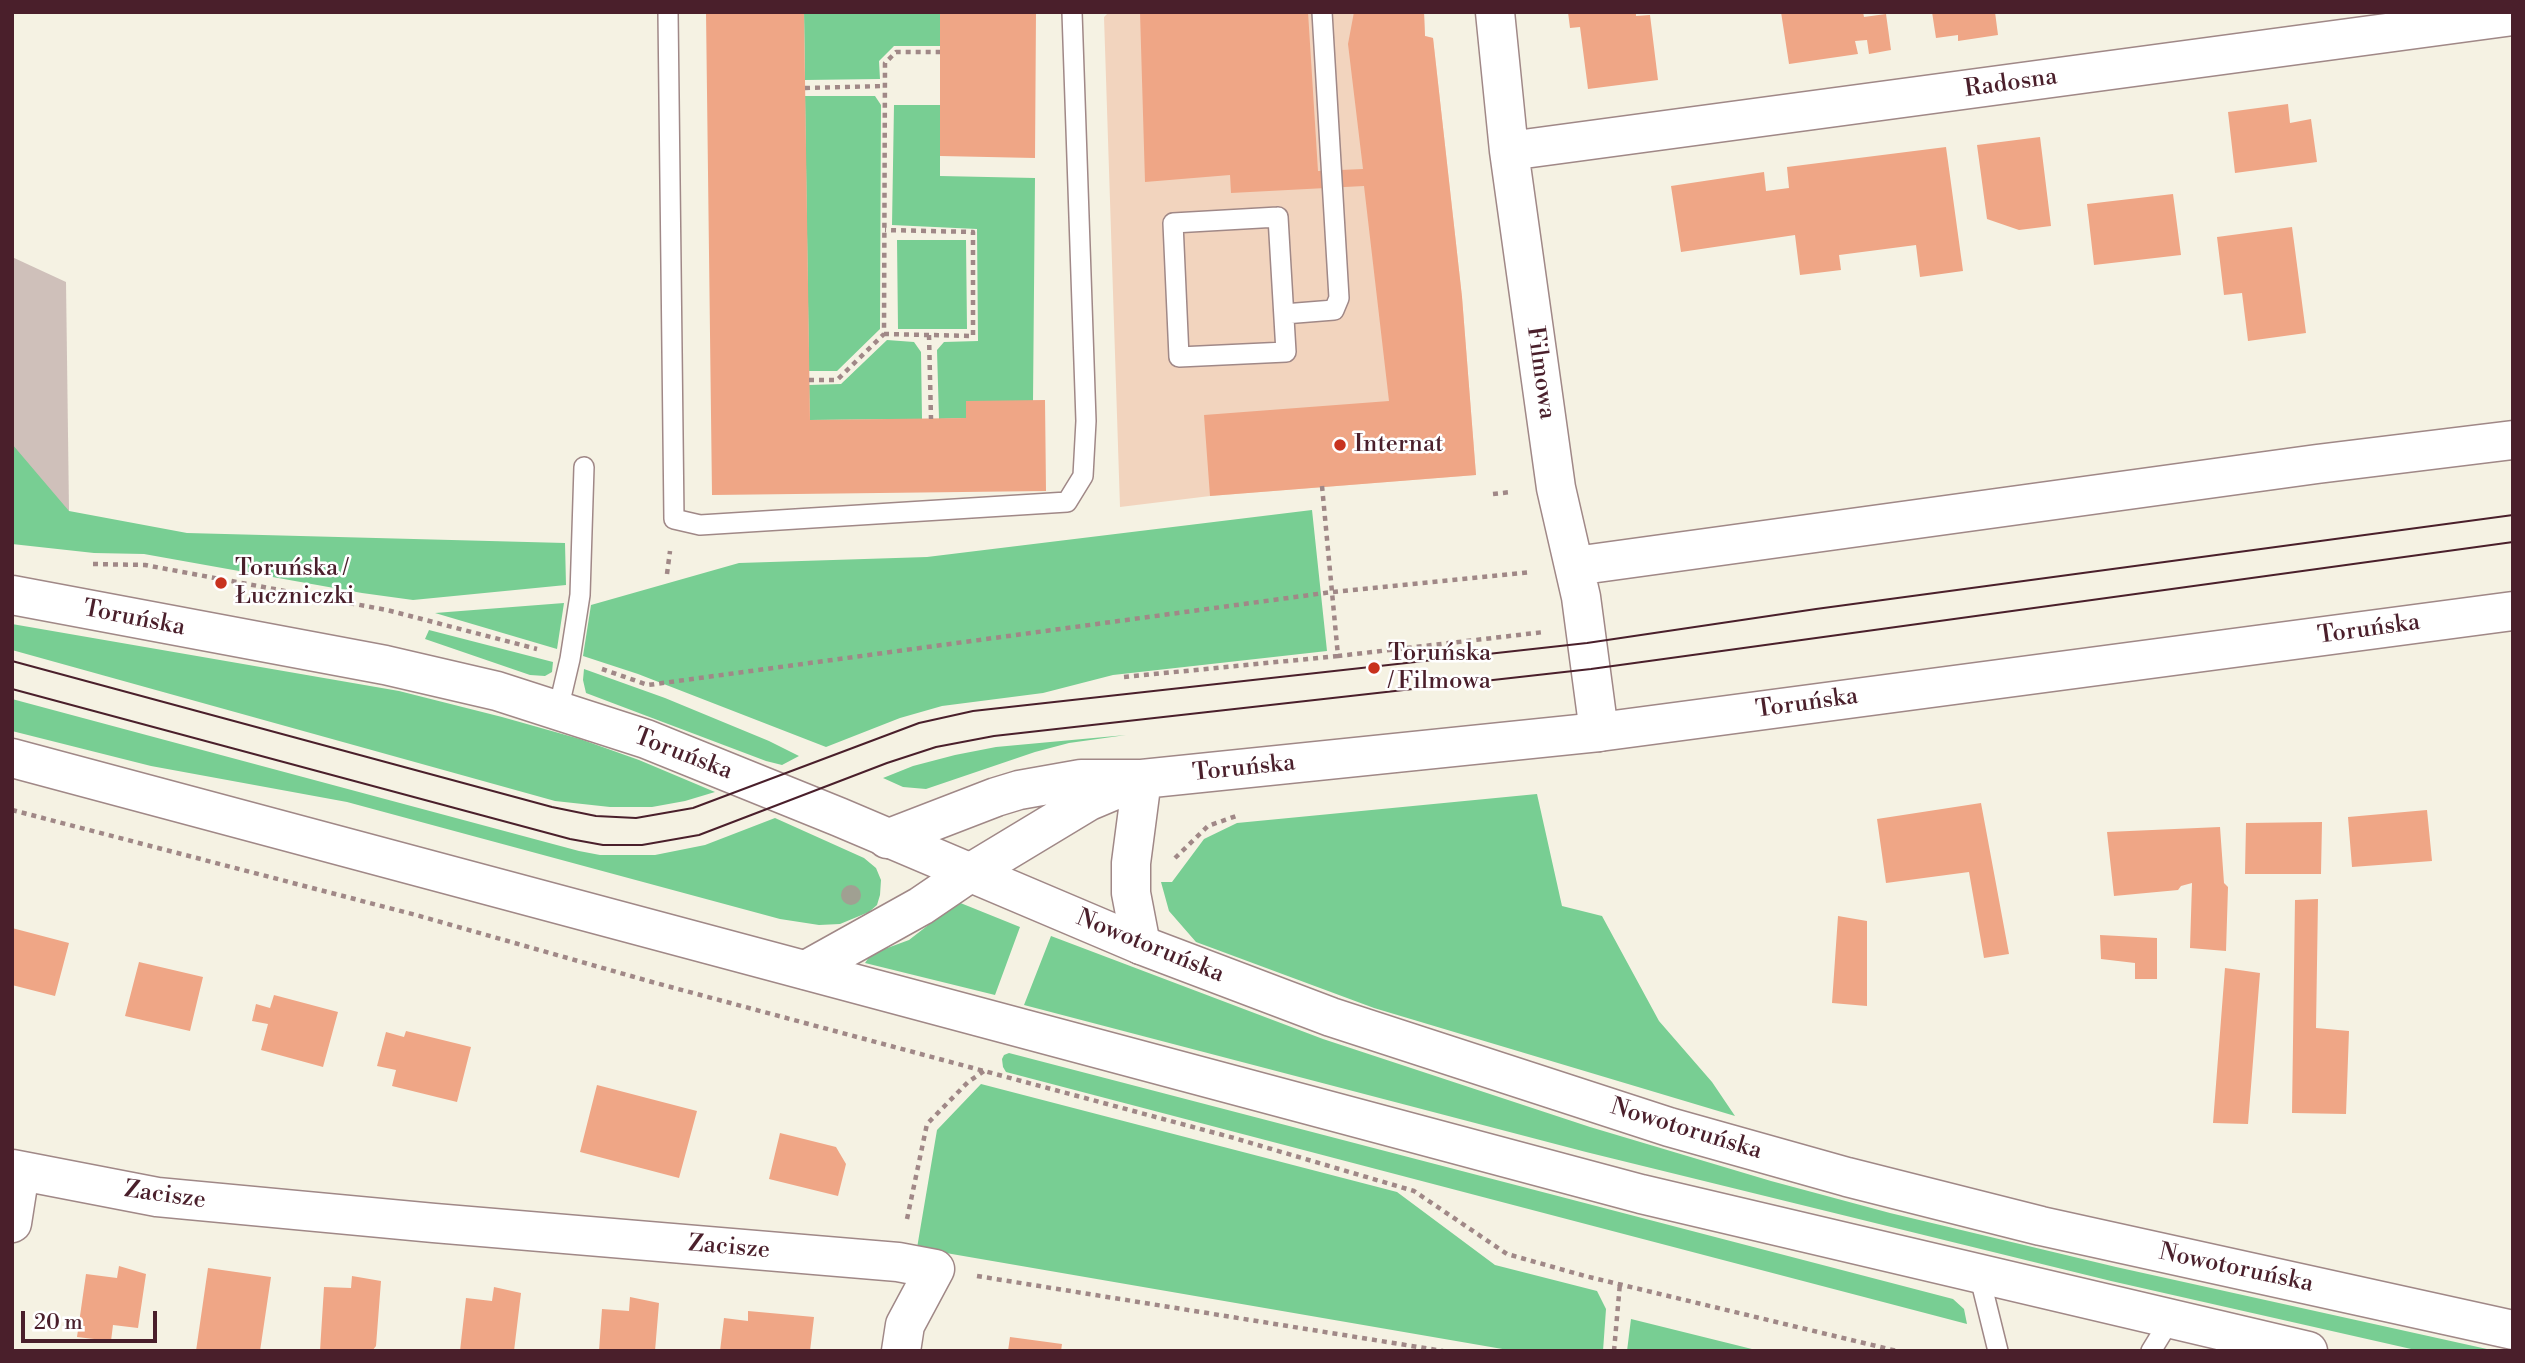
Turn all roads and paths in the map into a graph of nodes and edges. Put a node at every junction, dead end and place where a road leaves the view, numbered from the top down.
1 (668, 12) edge
2 (1072, 12) edge
3 (1322, 12) edge
4 (1495, 12) edge
5 (2513, 16) edge
6 (940, 52) dead end
7 (885, 86) junction
8 (805, 88) dead end
9 (1509, 151) junction
10 (885, 230) junction
11 (1284, 314) junction
12 (884, 334) junction
13 (929, 335) junction
14 (810, 380) dead end
15 (931, 419) dead end
16 (2513, 440) edge
17 (584, 467) dead end
18 (1322, 486) dead end
19 (1511, 492) dead end
20 (1493, 494) dead end
21 (81, 563) dead end
22 (1575, 566) junction
23 (1332, 592) junction
24 (12, 596) edge
25 (2513, 611) edge
26 (1546, 637) dead end
27 (1338, 656) junction
28 (570, 659) junction
29 (1124, 677) dead end
30 (558, 710) junction
31 (1600, 732) junction
32 (12, 758) edge
33 (1142, 779) junction
34 (12, 810) edge
35 (1241, 814) dead end
36 (887, 839) junction
37 (1131, 863) junction
38 (968, 874) junction
39 (1140, 945) junction
40 (806, 970) junction
41 (984, 1071) junction
42 (16, 1170) edge
43 (12, 1223) edge
44 (898, 1262) junction
45 (935, 1269) junction
46 (1979, 1274) junction
47 (1620, 1283) junction
48 (2513, 1330) edge
49 (2160, 1335) edge
50 (901, 1351) edge
51 (1443, 1351) edge
52 (1615, 1351) edge
53 (1897, 1351) edge
54 (1998, 1351) edge
55 (2308, 1351) edge

1 - 2 lane
3 - 11 lane
4 - 9 street, Filmowa
5 - 9 street, Radosna
6 - 7 path
7 - 8 path
7 - 10 path
9 - 22 street, Filmowa
10 - 12 path
10 - 13 path
11 - 11 lane
12 - 13 path
12 - 14 path
13 - 15 path
16 - 22 street
17 - 28 lane
18 - 23 path
19 - 20 path
21 - 28 path
22 - 23 path
22 - 31 street, Filmowa
23 - 27 path
23 - 28 path
24 - 30 street, Toruńska
25 - 31 street, Toruńska
26 - 27 path
27 - 29 path
28 - 30 lane
30 - 36 street, Toruńska
31 - 33 street, Toruńska
32 - 40 street
33 - 36 street, Toruńska
33 - 37 street
33 - 38 street
34 - 41 path
35 - 37 path
36 - 38 street, Nowotoruńska
37 - 39 street
38 - 39 street, Nowotoruńska
38 - 40 street
39 - 48 street, Nowotoruńska
40 - 46 street
41 - 44 path
41 - 47 path
42 - 43 street
42 - 44 street, Zacisze
44 - 45 street, Zacisze
45 - 50 street
45 - 51 path
46 - 49 street
46 - 54 lane
47 - 52 path
47 - 53 path
49 - 55 street

